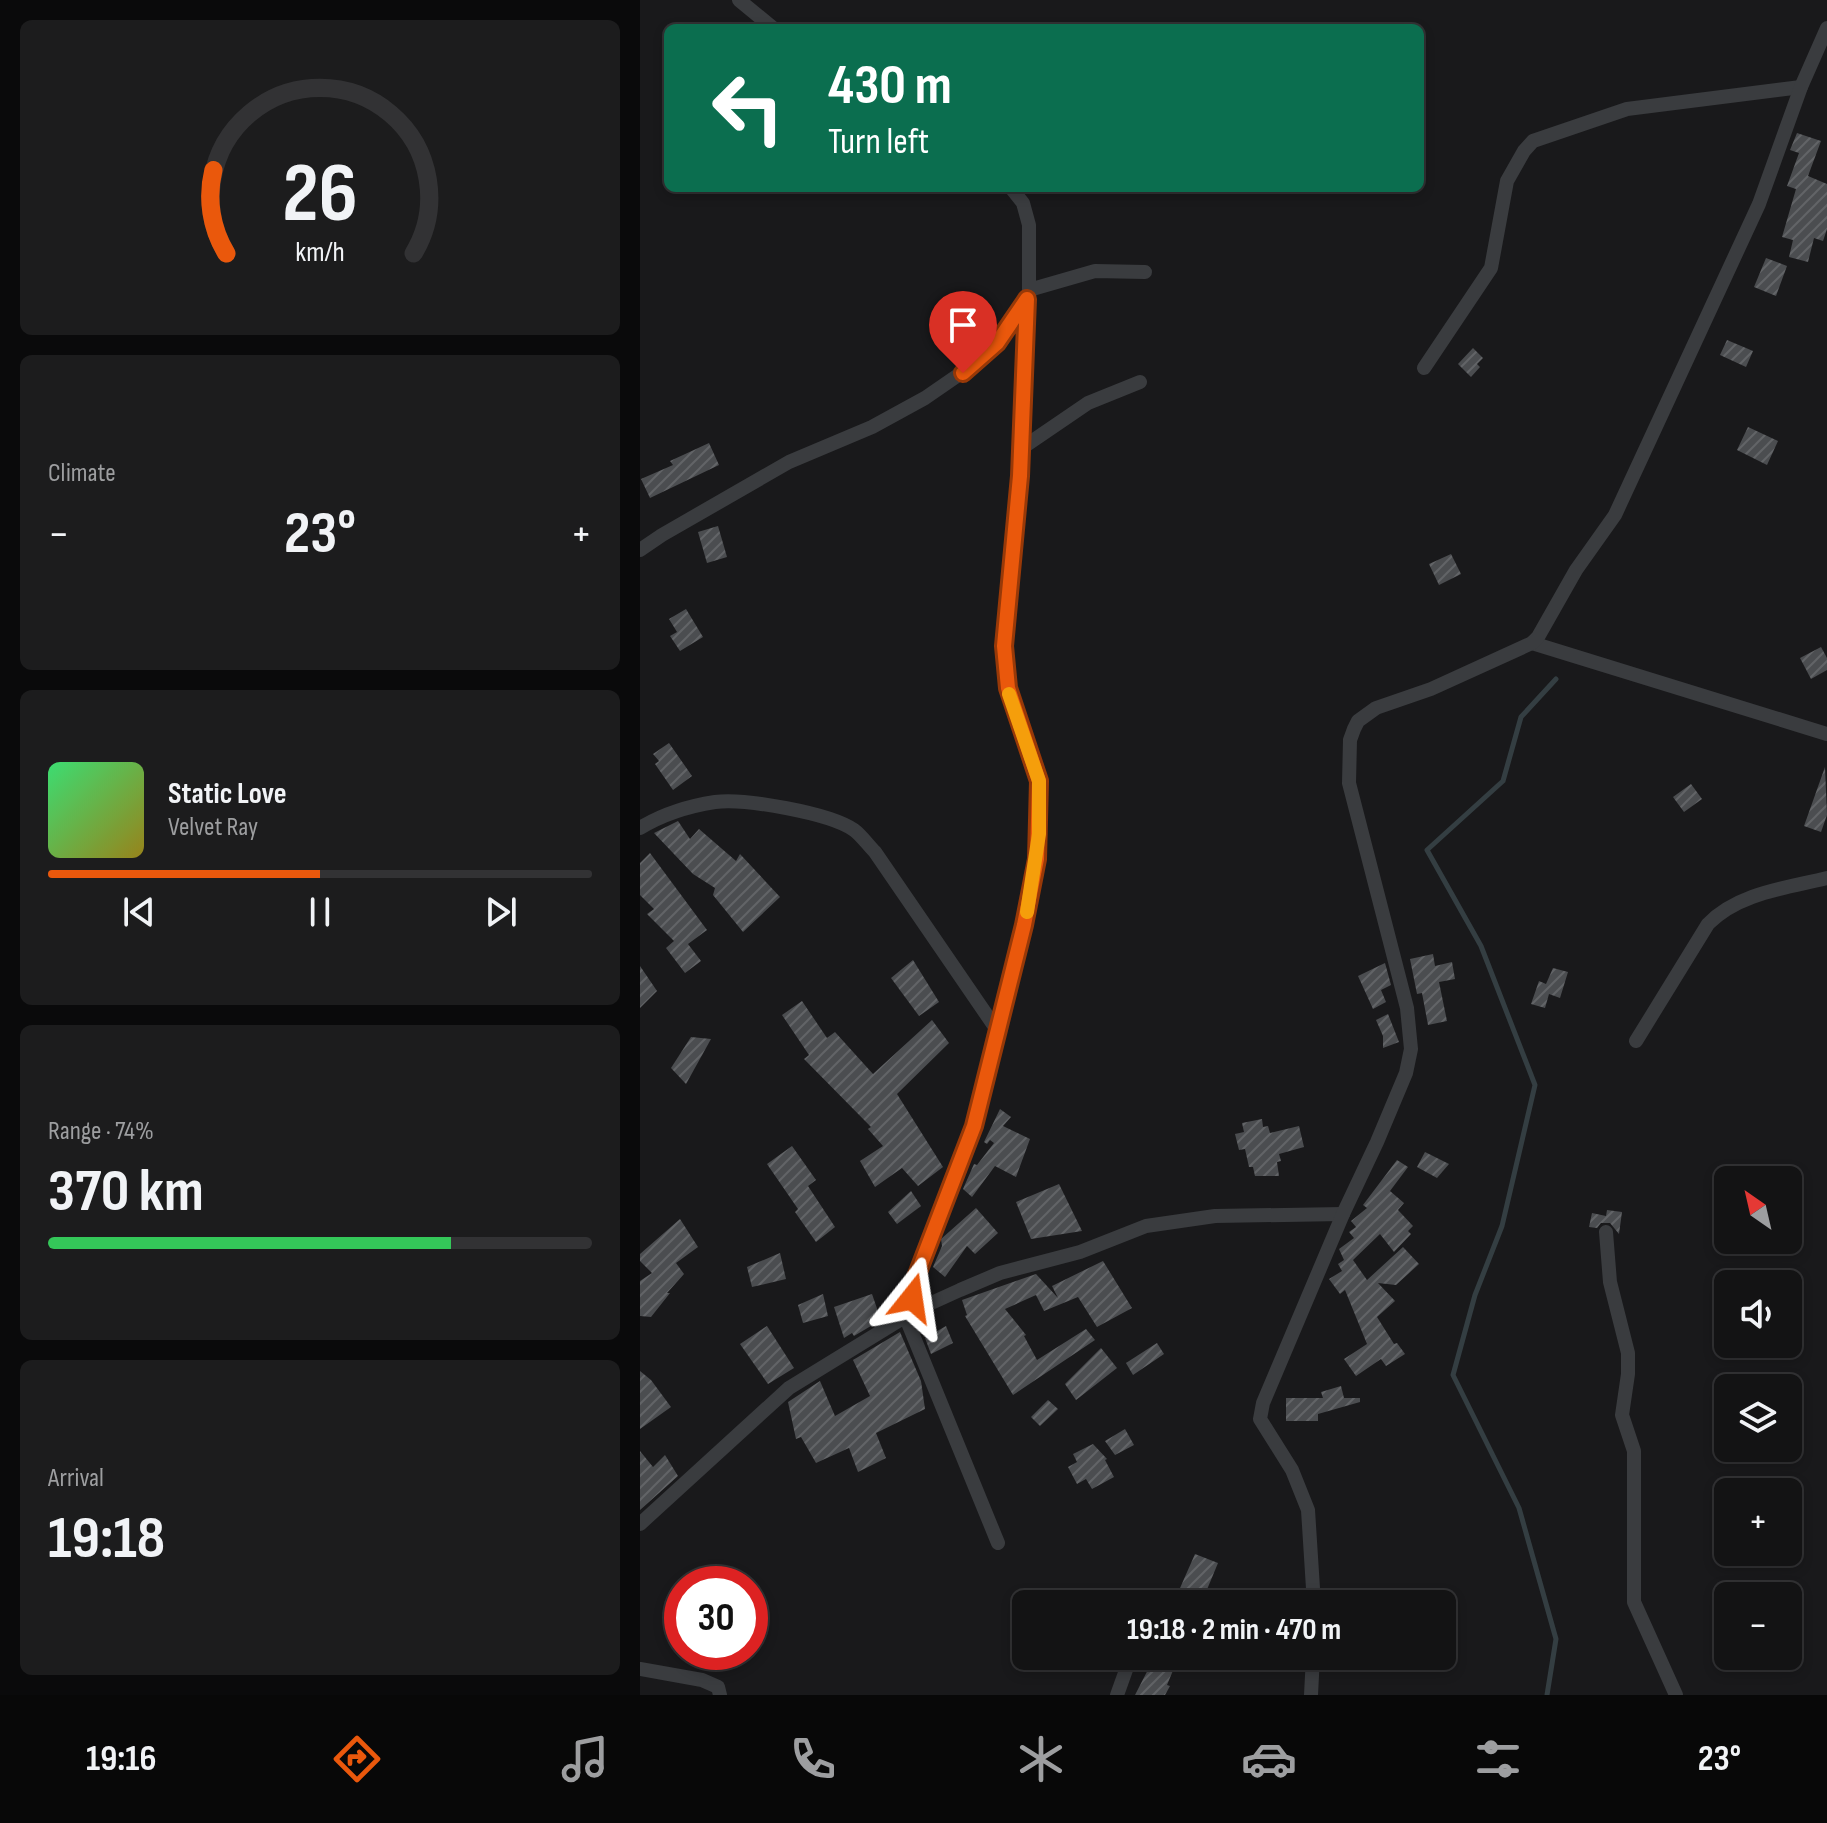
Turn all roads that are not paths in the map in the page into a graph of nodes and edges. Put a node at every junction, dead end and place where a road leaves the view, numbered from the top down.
1 (739, 0) edge
2 (768, 24) edge
3 (1827, 28) edge
4 (1801, 87) junction
5 (1014, 192) edge
6 (1145, 272) dead end
7 (1028, 294) junction
8 (1424, 368) dead end
9 (1140, 382) dead end
10 (1022, 448) junction
11 (640, 550) edge
12 (1532, 643) junction
13 (1827, 734) edge
14 (640, 828) edge
15 (1827, 878) edge
16 (997, 1030) junction
17 (1636, 1041) dead end
18 (1343, 1214) junction
19 (1606, 1232) dead end
20 (911, 1314) junction
21 (640, 1524) edge
22 (998, 1543) dead end
23 (1313, 1590) edge
24 (640, 1669) edge
25 (1126, 1670) edge
26 (1312, 1670) edge
27 (720, 1695) edge
28 (1117, 1695) edge
29 (1311, 1695) edge
30 (1676, 1695) edge

1 - 2 street
3 - 4 street
4 - 8 street
4 - 12 street
5 - 7 street
6 - 7 street
7 - 10 street
7 - 11 street
9 - 10 street
10 - 16 street
12 - 13 street
12 - 18 street
14 - 16 street
15 - 17 street
16 - 20 street
18 - 20 street
18 - 23 street
19 - 30 street
20 - 21 street
20 - 22 street
24 - 27 street
25 - 28 street
26 - 29 street

